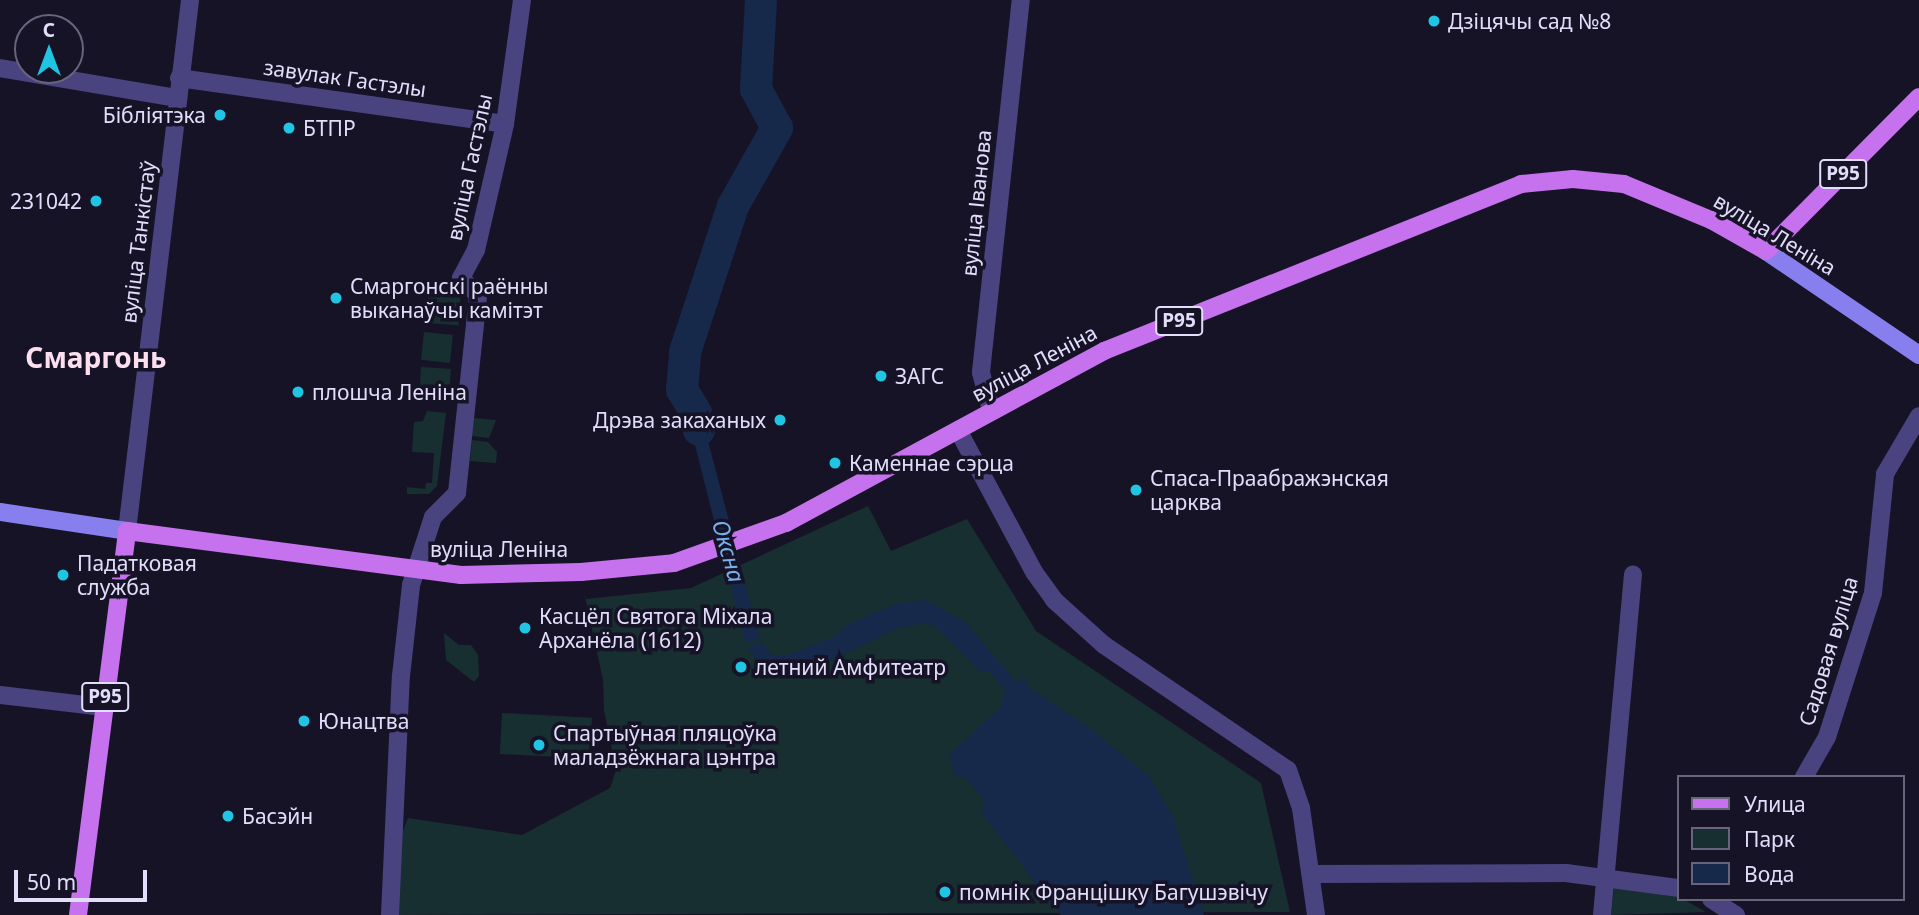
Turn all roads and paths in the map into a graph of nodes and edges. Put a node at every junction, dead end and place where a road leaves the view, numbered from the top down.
1 (190, 0) edge
2 (522, 0) edge
3 (1021, 0) edge
4 (0, 68) edge
5 (179, 78) junction
6 (1919, 97) edge
7 (177, 98) junction
8 (505, 124) junction
9 (1766, 251) junction
10 (1919, 355) edge
11 (991, 410) junction
12 (1919, 416) edge
13 (958, 430) junction
14 (0, 512) edge
15 (127, 531) junction
16 (414, 570) junction
17 (1633, 574) dead end
18 (0, 695) edge
19 (104, 707) junction
20 (1805, 775) edge
21 (1311, 874) junction
22 (1605, 877) junction
23 (1678, 888) edge
24 (78, 915) edge
25 (390, 915) edge
26 (1316, 915) edge
27 (1602, 915) edge

1 - 5 street, вуліца Танкістаў
2 - 8 street, вуліца Гастэлы
3 - 11 street, вуліца Іванова
4 - 7 street
5 - 7 street, вуліца Танкістаў
5 - 8 street, завулак Гастэлы
6 - 9 main road, Р95
7 - 15 street, вуліца Танкістаў
8 - 16 street, вуліца Гастэлы
9 - 10 main road, вуліца Леніна
9 - 11 main road, вуліца Леніна / Р95
11 - 13 main road, вуліца Леніна / Р95
12 - 20 street, Садовая вуліца
13 - 16 main road, вуліца Леніна / Р95
13 - 21 street
14 - 15 main road
15 - 16 main road, вуліца Леніна / Р95
15 - 19 main road, Р95
16 - 25 street
17 - 22 street
18 - 19 street
19 - 24 main road, Р95
21 - 22 street
21 - 26 street
22 - 23 street
22 - 27 street

